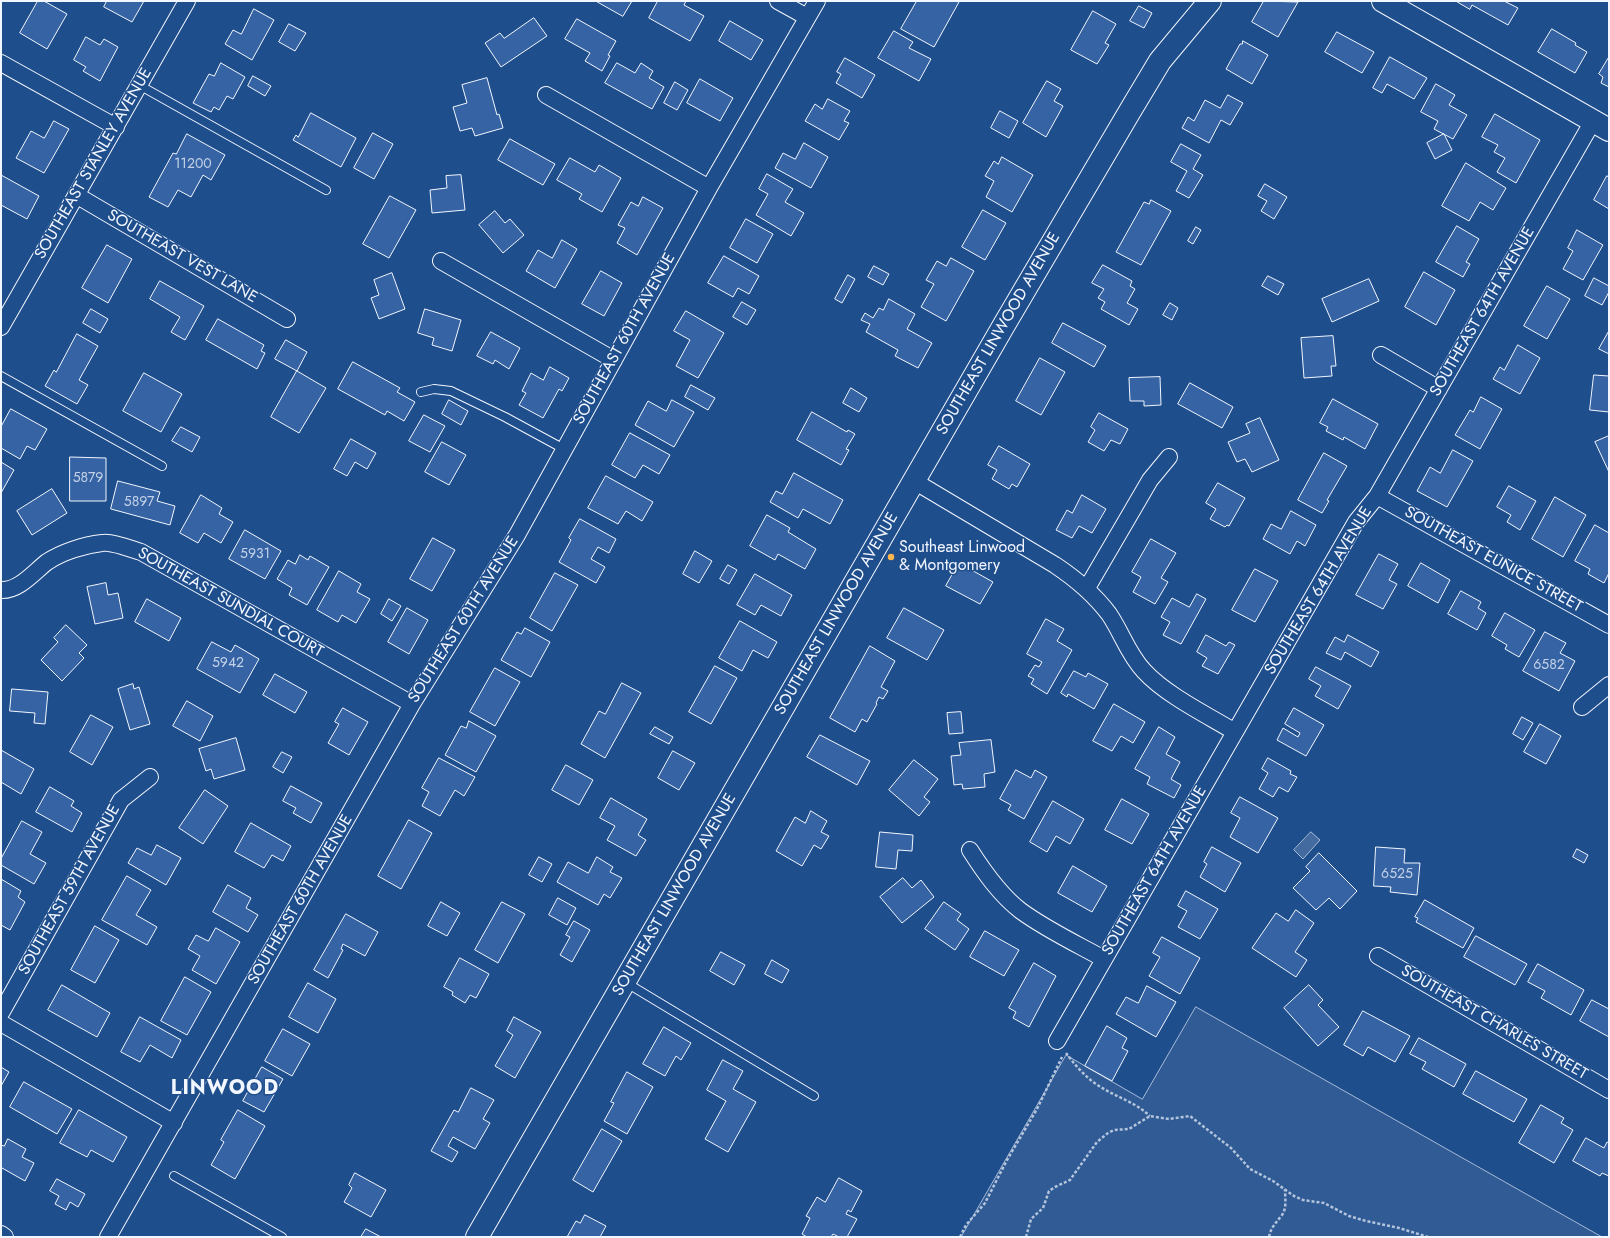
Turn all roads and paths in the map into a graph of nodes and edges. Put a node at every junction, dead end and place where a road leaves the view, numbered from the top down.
1 (187, 1) edge
2 (778, 1) edge
3 (817, 1) edge
4 (1210, 1) edge
5 (1383, 1) edge
6 (807, 18) junction
7 (1, 63) edge
8 (139, 85) junction
9 (546, 95) dead end
10 (1601, 125) edge
11 (116, 128) junction
12 (709, 188) junction
13 (326, 190) dead end
14 (76, 195) junction
15 (441, 261) dead end
16 (287, 319) dead end
17 (1, 327) edge
18 (1381, 355) dead end
19 (614, 360) junction
20 (1, 376) edge
21 (1439, 389) junction
22 (421, 392) dead end
23 (564, 449) junction
24 (1169, 457) dead end
25 (162, 466) dead end
26 (914, 481) junction
27 (1377, 496) junction
28 (1087, 588) junction
29 (1, 590) edge
30 (1609, 625) edge
31 (1609, 685) edge
32 (412, 704) junction
33 (1582, 707) dead end
34 (1235, 732) junction
35 (150, 777) dead end
36 (970, 850) dead end
37 (1378, 956) dead end
38 (1104, 959) junction
39 (625, 981) junction
40 (1, 1013) edge
41 (1, 1023) edge
42 (1057, 1041) dead end
43 (1609, 1090) edge
44 (814, 1096) dead end
45 (1150, 1116) junction
46 (174, 1123) junction
47 (174, 1176) dead end
48 (1285, 1189) junction
49 (1, 1234) edge
50 (5, 1237) edge
51 (108, 1237) edge
52 (282, 1237) edge
53 (477, 1237) edge
54 (960, 1237) edge
55 (1026, 1237) edge
56 (1269, 1237) edge
57 (1428, 1237) edge

1 - 8 street, SOUTHEAST STANLEY AVENUE
2 - 6 street
3 - 6 street, SOUTHEAST 60TH AVENUE
4 - 26 main road, SOUTHEAST LINWOOD AVENUE
5 - 10 main road
6 - 12 street, SOUTHEAST 60TH AVENUE
7 - 11 street
8 - 11 street, SOUTHEAST STANLEY AVENUE
8 - 13 lane
9 - 12 street
10 - 21 street, SOUTHEAST 64TH AVENUE
11 - 14 street, SOUTHEAST STANLEY AVENUE
12 - 19 street, SOUTHEAST 60TH AVENUE
14 - 16 street, SOUTHEAST VEST LANE
14 - 17 street, SOUTHEAST STANLEY AVENUE
15 - 19 street
18 - 21 street
19 - 23 street, SOUTHEAST 60TH AVENUE
20 - 25 lane
21 - 27 street, SOUTHEAST 64TH AVENUE
22 - 23 lane
23 - 32 street, SOUTHEAST 60TH AVENUE
24 - 28 street
26 - 28 street
26 - 39 main road, SOUTHEAST LINWOOD AVENUE
27 - 30 street, SOUTHEAST EUNICE STREET
27 - 34 street, SOUTHEAST 64TH AVENUE
28 - 34 street
29 - 32 street, SOUTHEAST SUNDIAL COURT
31 - 33 street
32 - 46 street, SOUTHEAST 60TH AVENUE
34 - 38 street, SOUTHEAST 64TH AVENUE
35 - 40 street, SOUTHEAST 59TH AVENUE
36 - 38 street
37 - 43 street, SOUTHEAST CHARLES STREET
38 - 42 street, SOUTHEAST 64TH AVENUE
39 - 44 lane
39 - 53 main road, SOUTHEAST LINWOOD AVENUE
41 - 46 street
45 - 48 path
45 - 54 path
45 - 55 path
46 - 51 street, SOUTHEAST 60TH AVENUE
47 - 52 lane
48 - 56 path
48 - 57 path
49 - 50 street

